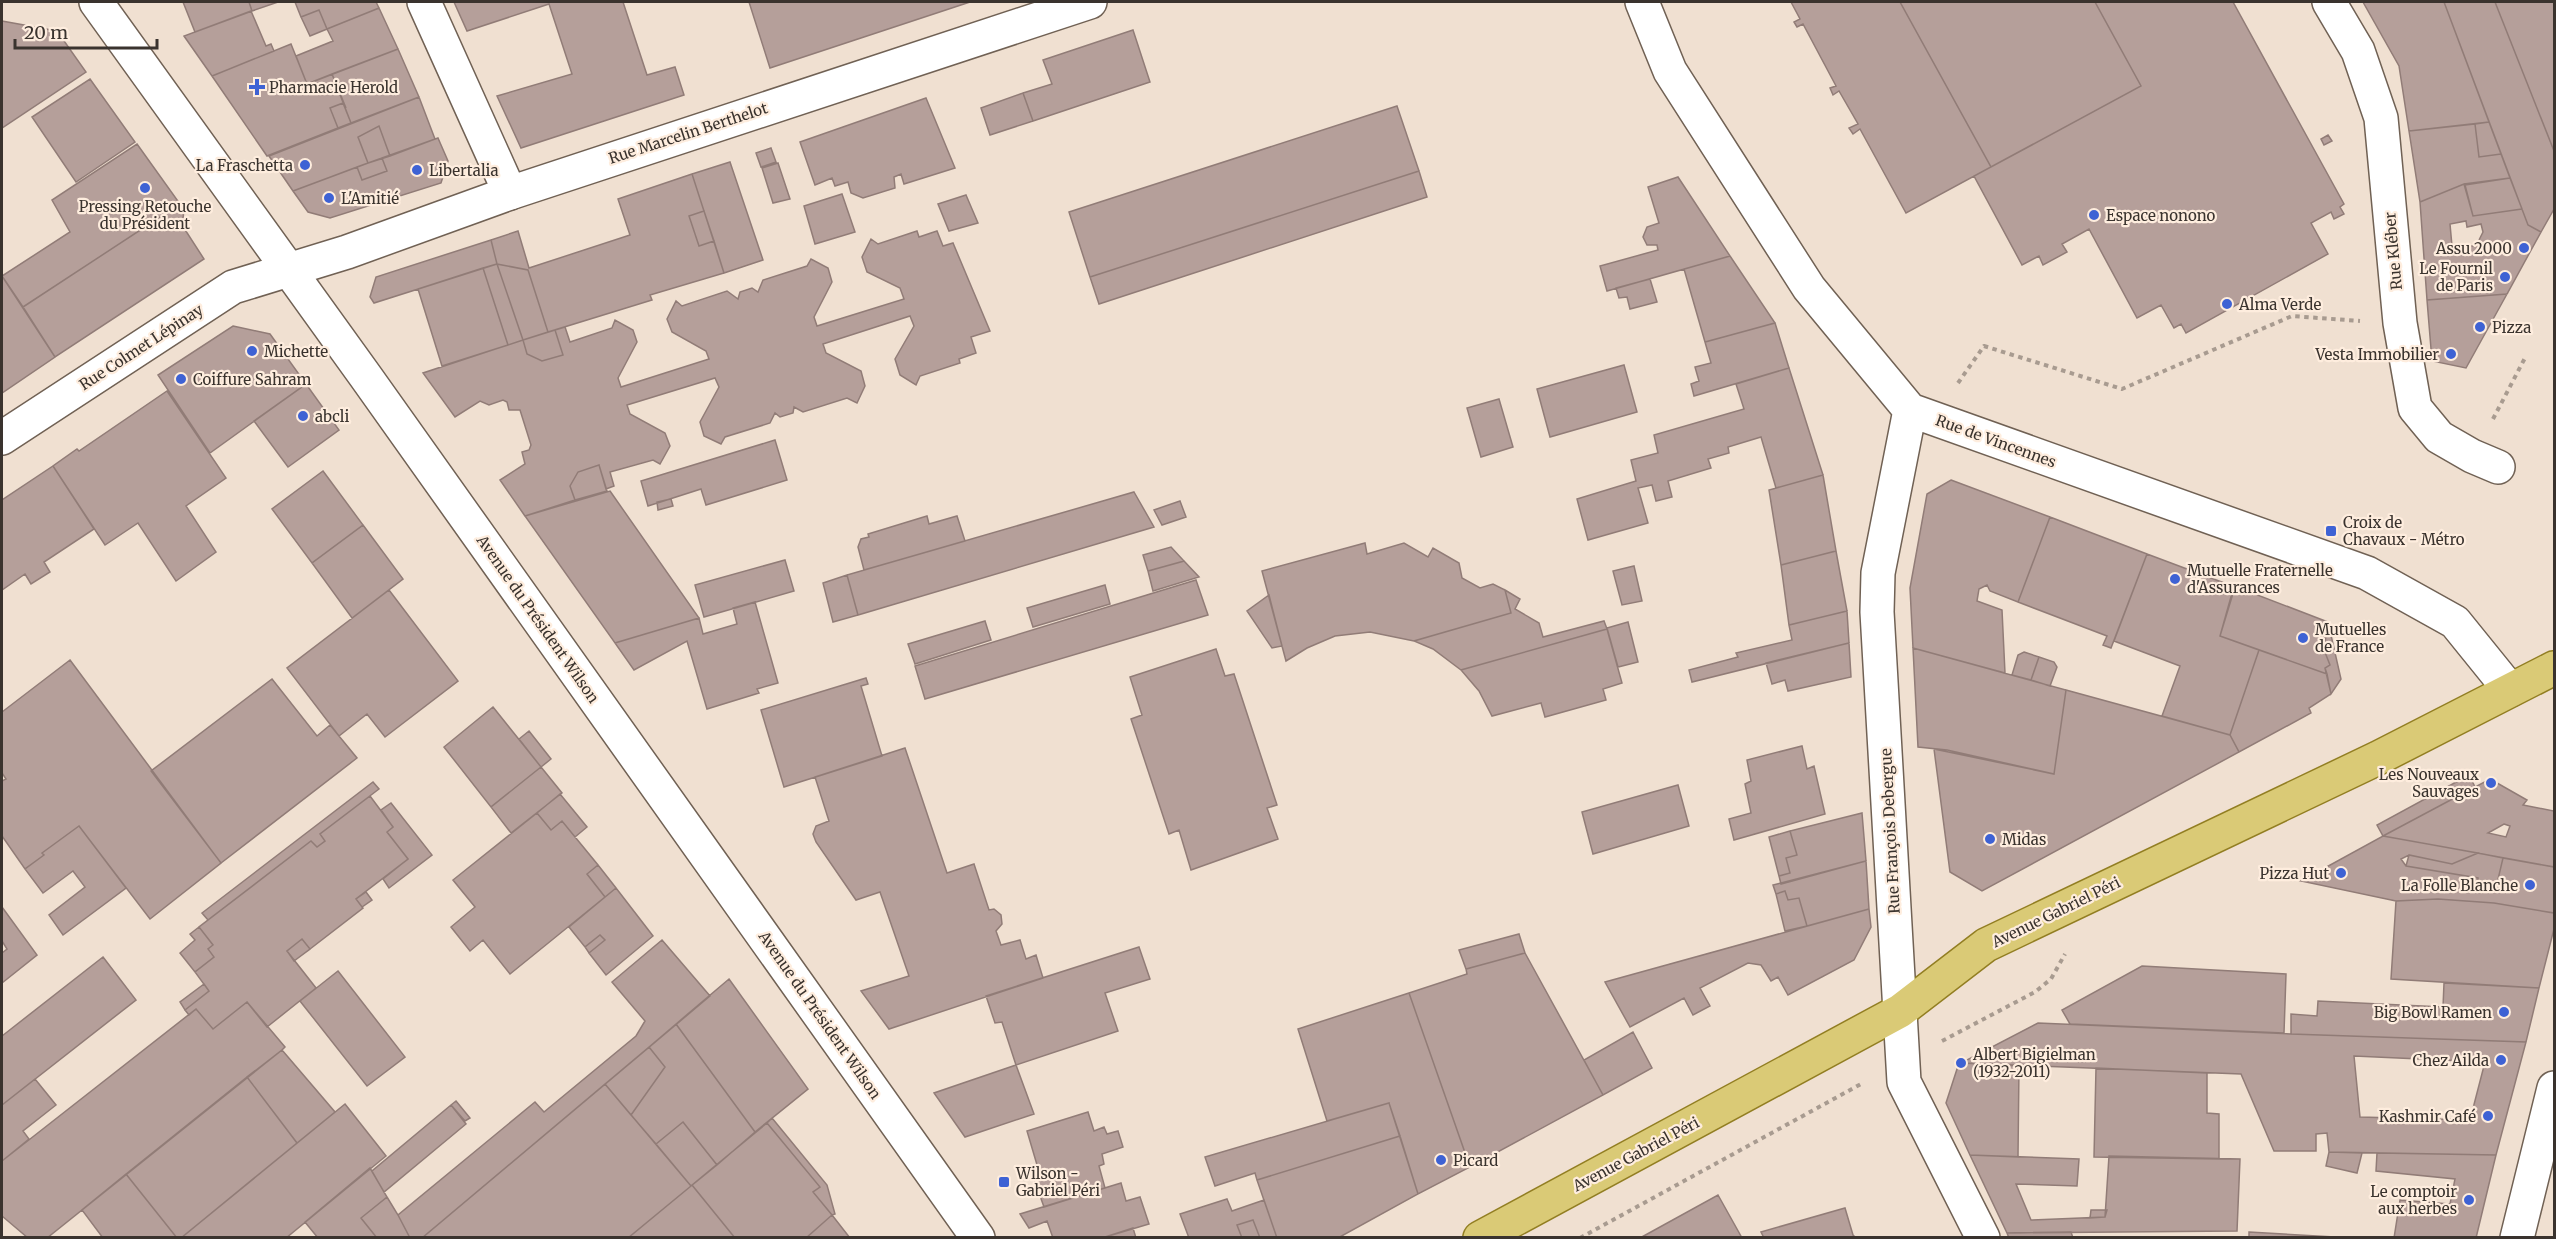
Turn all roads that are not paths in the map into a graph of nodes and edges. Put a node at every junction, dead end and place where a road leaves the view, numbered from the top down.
1 (96, 2) edge
2 (424, 2) edge
3 (1090, 2) edge
4 (1642, 2) edge
5 (2329, 2) edge
6 (510, 193) junction
7 (288, 269) junction
8 (1910, 410) junction
9 (2, 438) edge
10 (2485, 461) road end
11 (2554, 668) edge
12 (2510, 690) junction
13 (1900, 1011) junction
14 (2554, 1088) edge
15 (978, 1238) edge
16 (1480, 1238) edge
17 (1983, 1238) edge
18 (2517, 1238) edge

1 - 7 street, Avenue du Président Wilson
2 - 6 street
3 - 6 street, Rue Marcelin Berthelot
4 - 8 street
5 - 10 street, Rue Kléber
6 - 7 street, Rue Marcelin Berthelot
7 - 9 street, Rue Colmet Lépinay
7 - 15 street, Avenue du Président Wilson
8 - 12 street, Rue de Vincennes
8 - 13 street, Rue François Debergue
11 - 12 main road, Avenue Gabriel Péri
12 - 13 main road, Avenue Gabriel Péri
13 - 16 main road, Avenue Gabriel Péri
13 - 17 street, Rue François Debergue
14 - 18 street

